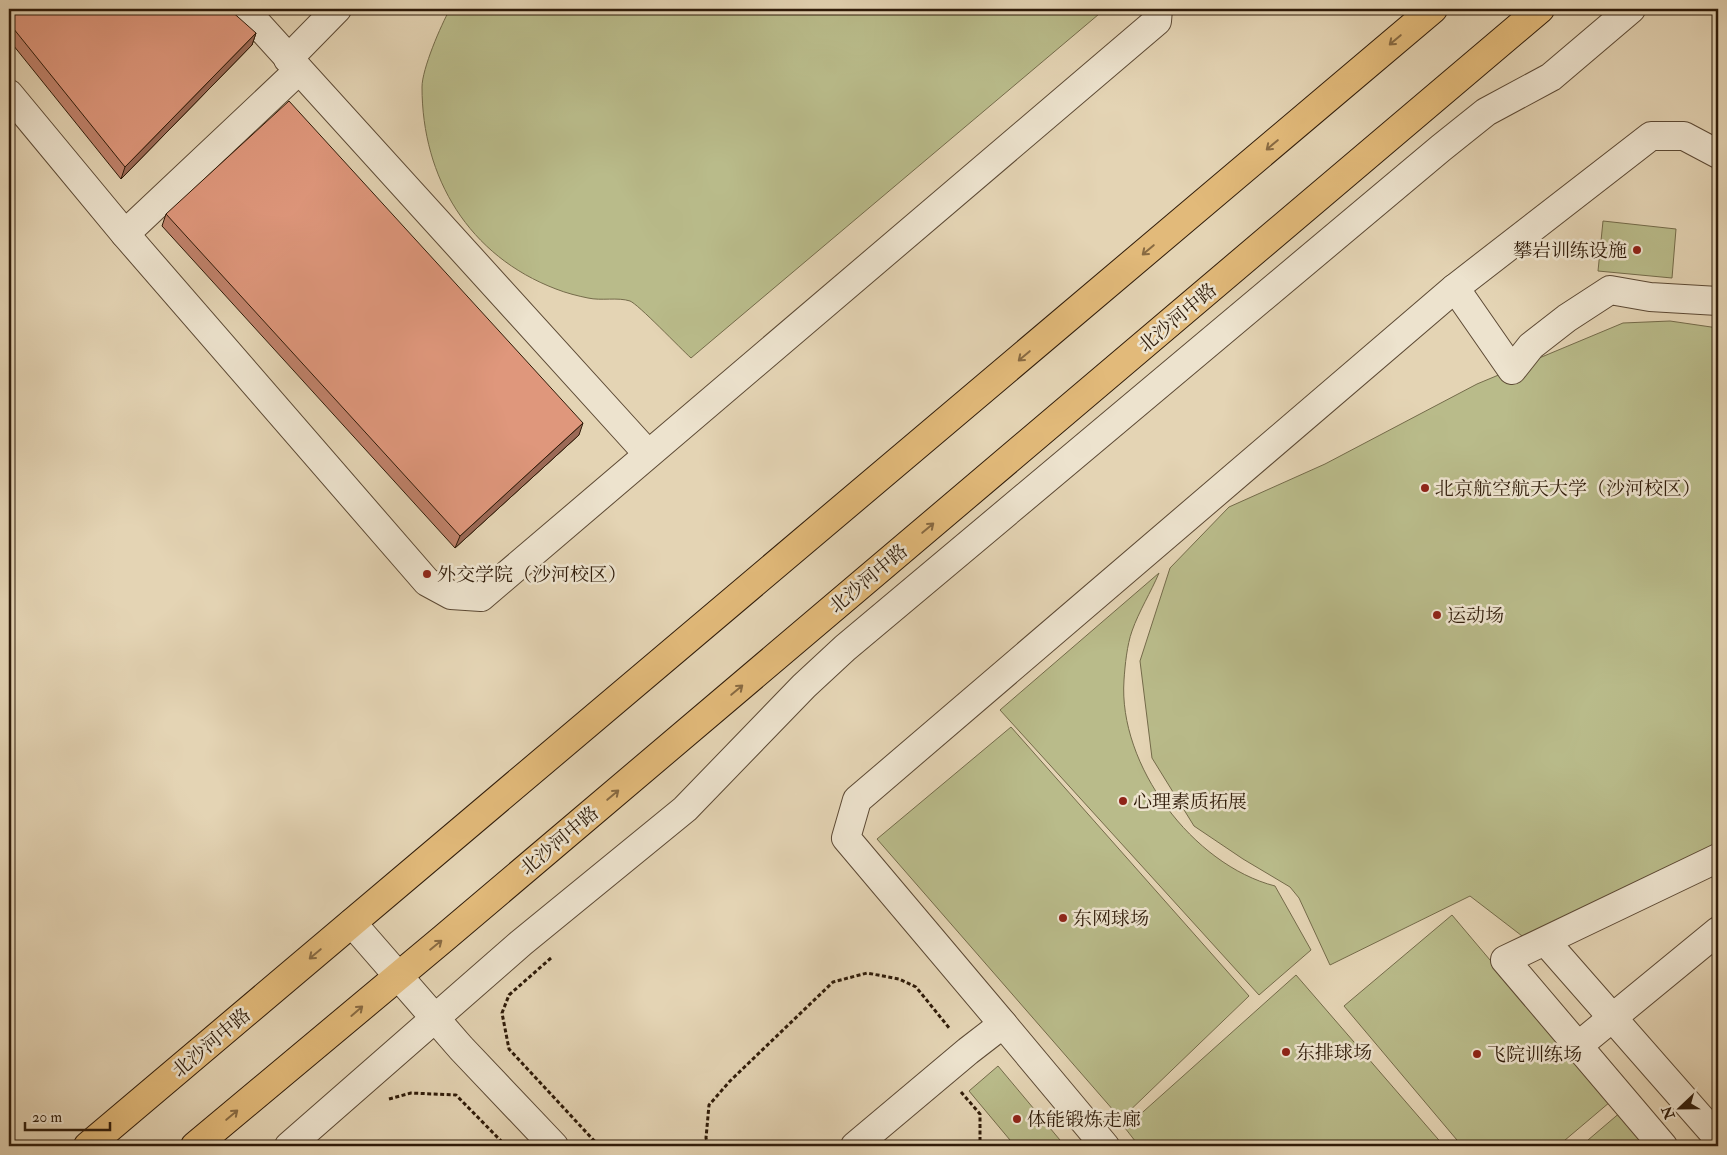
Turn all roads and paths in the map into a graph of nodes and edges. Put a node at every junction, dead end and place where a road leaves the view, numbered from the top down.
1 (244, 9) edge
2 (337, 9) edge
3 (1158, 9) edge
4 (1433, 9) edge
5 (1540, 9) edge
6 (1631, 9) edge
7 (294, 65) junction
8 (9, 94) edge
9 (1718, 154) edge
10 (125, 234) junction
11 (1455, 288) junction
12 (1718, 301) edge
13 (648, 454) junction
14 (1718, 858) edge
15 (352, 923) junction
16 (1718, 931) edge
17 (1546, 942) junction
18 (551, 958) dead end
19 (398, 976) junction
20 (434, 1018) junction
21 (1614, 1019) junction
22 (1003, 1024) junction
23 (1578, 1046) junction
24 (968, 1051) junction
25 (958, 1089) dead end
26 (385, 1103) dead end
27 (1718, 1138) edge
28 (88, 1146) edge
29 (195, 1146) edge
30 (289, 1146) edge
31 (506, 1146) edge
32 (554, 1146) edge
33 (599, 1146) edge
34 (708, 1146) edge
35 (855, 1146) edge
36 (980, 1146) edge
37 (1105, 1146) edge
38 (1663, 1146) edge

1 - 7 street
2 - 7 street
3 - 13 street
4 -> 15 main road, 北沙河中路
19 -> 5 main road, 北沙河中路
6 - 20 street
7 - 10 street
7 - 13 street
8 - 10 street
9 - 11 street
10 - 13 street
11 - 12 street
11 - 22 street
14 - 17 street
15 - 19 street
15 -> 28 main road, 北沙河中路
16 - 21 street
17 - 21 street
17 - 23 street
18 - 33 path
19 - 20 street
29 -> 19 main road, 北沙河中路
20 - 30 street
20 - 32 street
21 - 23 street
21 - 27 street
22 - 24 street
22 - 37 street
23 - 38 street
24 - 34 path
24 - 35 street
25 - 36 path
26 - 31 path

